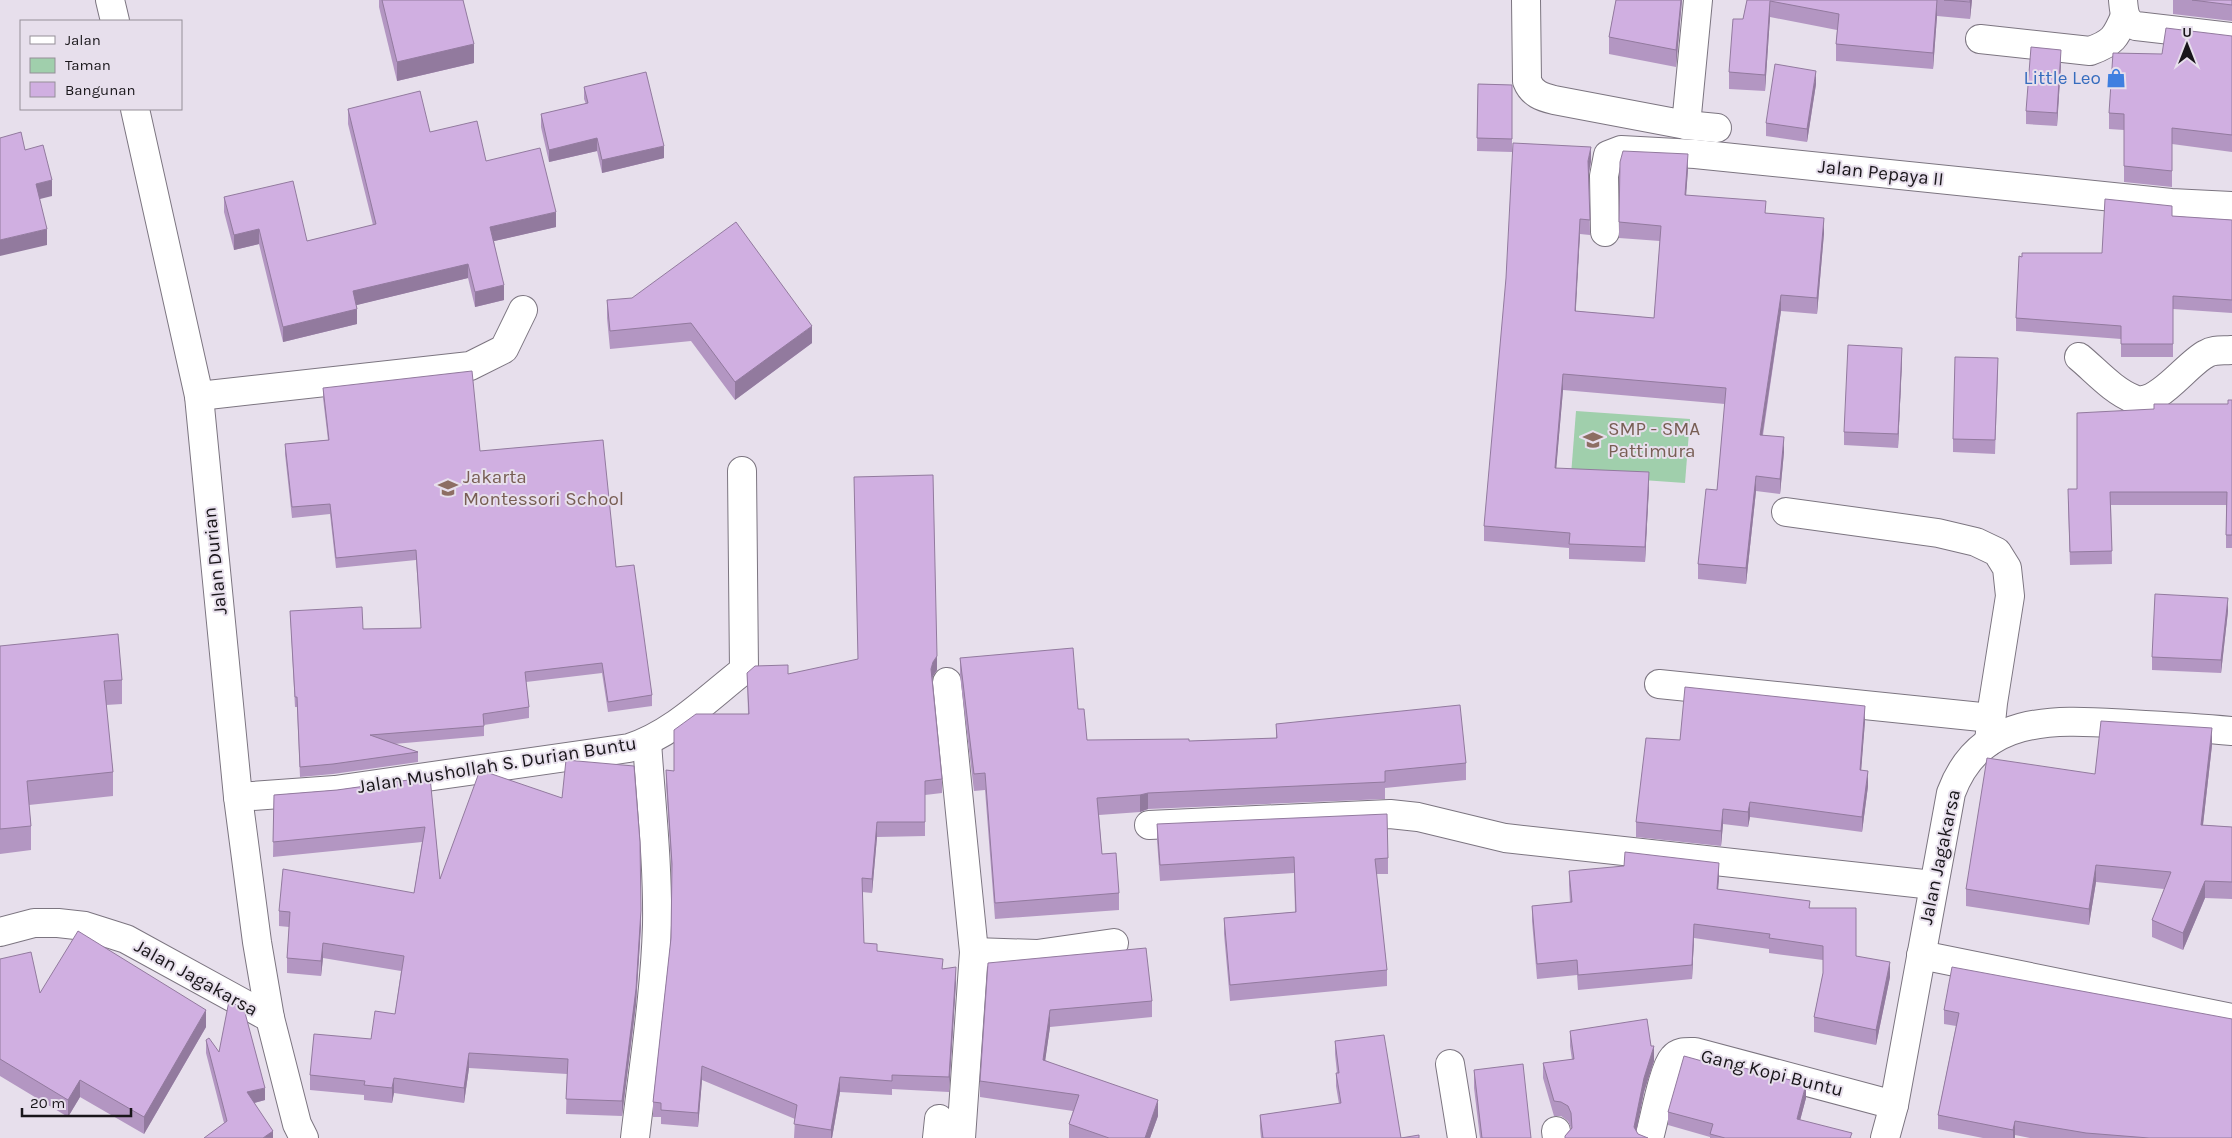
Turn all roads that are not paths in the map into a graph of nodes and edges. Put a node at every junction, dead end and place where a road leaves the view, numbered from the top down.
1 (110, 0) edge
2 (1526, 0) edge
3 (1698, 0) edge
4 (2124, 8) edge
5 (115, 20) edge
6 (2232, 37) edge
7 (1980, 39) dead end
8 (135, 110) edge
9 (1686, 126) junction
10 (1717, 128) dead end
11 (2232, 206) edge
12 (1605, 232) dead end
13 (523, 310) dead end
14 (2232, 350) edge
15 (2079, 357) dead end
16 (199, 396) junction
17 (742, 471) dead end
18 (1786, 512) dead end
19 (948, 682) dead end
20 (1659, 684) dead end
21 (1990, 730) junction
22 (2232, 731) edge
23 (647, 742) junction
24 (238, 797) junction
25 (1149, 825) dead end
26 (1933, 885) junction
27 (0, 932) edge
28 (1114, 944) dead end
29 (974, 952) junction
30 (1921, 955) junction
31 (270, 1018) junction
32 (2232, 1018) edge
33 (1450, 1064) dead end
34 (1894, 1105) junction
35 (304, 1138) edge
36 (634, 1138) edge
37 (961, 1138) edge
38 (1462, 1138) edge
39 (1649, 1138) edge
40 (1885, 1138) edge

1 - 5 street
2 - 9 street
3 - 9 street
4 - 6 street
4 - 7 street
8 - 16 street, Jalan Durian
9 - 10 street
11 - 12 street, Jalan Pepaya II
13 - 16 street
14 - 15 street
16 - 24 street, Jalan Durian
17 - 23 street, Jalan Mushollah S. Durian Buntu
18 - 21 street
19 - 29 street
20 - 21 street
21 - 22 street, Jalan Jagakarsa
21 - 26 street, Jalan Jagakarsa
23 - 24 street, Jalan Mushollah S. Durian Buntu
23 - 36 street
24 - 31 street, Jalan Durian
25 - 26 street
26 - 30 street, Jalan Jagakarsa
27 - 31 street, Jalan Jagakarsa
28 - 29 street
29 - 37 street
30 - 32 street
30 - 34 street, Jalan Jagakarsa
31 - 35 street, Jalan Jagakarsa
33 - 38 street
34 - 39 street, Gang Kopi Buntu
34 - 40 street, Jalan Jagakarsa

